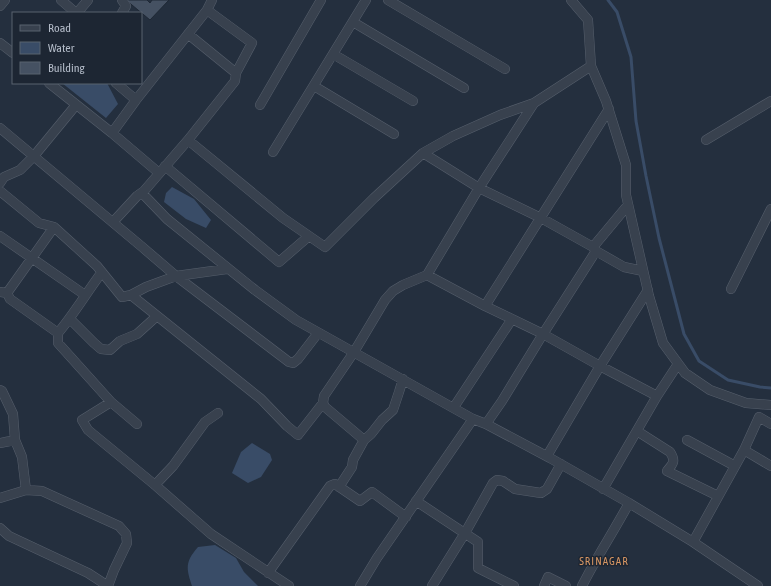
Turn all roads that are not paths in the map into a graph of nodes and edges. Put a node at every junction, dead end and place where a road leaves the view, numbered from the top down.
1 (5, 0) edge
2 (62, 0) edge
3 (88, 0) edge
4 (122, 0) edge
5 (212, 0) edge
6 (321, 0) edge
7 (366, 0) edge
8 (388, 0) edge
9 (571, 0) edge
10 (0, 6) edge
11 (207, 10) junction
12 (76, 12) edge
13 (78, 12) edge
14 (123, 12) edge
15 (353, 22) junction
16 (188, 34) junction
17 (0, 43) edge
18 (12, 52) edge
19 (334, 54) junction
20 (590, 66) junction
21 (505, 69) dead end
22 (236, 73) junction
23 (50, 84) edge
24 (117, 84) edge
25 (314, 86) junction
26 (464, 88) dead end
27 (136, 100) junction
28 (413, 101) dead end
29 (771, 101) edge
30 (534, 103) junction
31 (76, 105) junction
32 (260, 105) dead end
33 (609, 109) junction
34 (0, 128) edge
35 (112, 132) junction
36 (394, 134) dead end
37 (188, 140) junction
38 (706, 140) dead end
39 (273, 152) dead end
40 (423, 153) junction
41 (34, 156) junction
42 (162, 169) junction
43 (0, 183) edge
44 (479, 188) junction
45 (0, 191) edge
46 (142, 193) junction
47 (628, 205) junction
48 (771, 209) edge
49 (541, 218) junction
50 (113, 222) junction
51 (54, 227) junction
52 (0, 236) edge
53 (309, 236) junction
54 (595, 249) junction
55 (32, 258) junction
56 (227, 269) junction
57 (102, 272) junction
58 (643, 272) junction
59 (427, 275) junction
60 (176, 276) junction
61 (731, 289) dead end
62 (648, 290) junction
63 (4, 293) edge
64 (85, 295) junction
65 (131, 295) junction
66 (485, 306) junction
67 (157, 316) junction
68 (70, 319) junction
69 (512, 319) junction
70 (58, 333) junction
71 (318, 333) junction
72 (544, 334) junction
73 (354, 352) junction
74 (678, 364) junction
75 (600, 366) junction
76 (403, 379) junction
77 (0, 390) edge
78 (657, 396) junction
79 (111, 402) junction
80 (323, 403) junction
81 (771, 405) edge
82 (454, 407) junction
83 (218, 413) dead end
84 (474, 419) junction
85 (137, 424) dead end
86 (486, 424) junction
87 (771, 424) edge
88 (637, 431) junction
89 (15, 440) junction
90 (364, 440) junction
91 (686, 440) dead end
92 (0, 444) edge
93 (744, 450) junction
94 (547, 456) junction
95 (560, 464) junction
96 (735, 466) junction
97 (771, 466) edge
98 (155, 485) junction
99 (339, 487) junction
100 (604, 489) junction
101 (26, 490) junction
102 (718, 496) junction
103 (0, 498) edge
104 (416, 502) junction
105 (629, 503) junction
106 (406, 516) junction
107 (0, 528) edge
108 (465, 533) junction
109 (693, 542) junction
110 (268, 573) junction
111 (108, 586) edge
112 (289, 586) edge
113 (360, 586) edge
114 (432, 586) edge
115 (514, 586) edge
116 (544, 586) edge
117 (566, 586) edge
118 (582, 586) edge
119 (758, 586) edge

1 - 10 street
2 - 12 street
3 - 13 street
4 - 14 street
5 - 11 street
6 - 32 street
7 - 15 street
8 - 21 street
9 - 20 street
11 - 16 street
11 - 22 street
15 - 19 street
15 - 26 street
16 - 22 street
16 - 27 street
17 - 18 street
19 - 25 street
19 - 28 street
20 - 30 street
20 - 33 street
22 - 37 street
23 - 31 street
24 - 27 street
25 - 36 street
25 - 39 street
27 - 35 street
29 - 38 street
30 - 40 street
30 - 44 street
31 - 35 street
31 - 41 street
33 - 47 street
33 - 49 street
34 - 41 street
35 - 42 street
37 - 42 street
37 - 53 street
40 - 44 street
40 - 53 street
41 - 43 street
41 - 50 street
42 - 46 street
42 - 53 street
44 - 49 street
44 - 59 street
45 - 51 street
46 - 50 street
46 - 56 street
47 - 54 street
47 - 58 street
48 - 61 street
49 - 54 street
49 - 66 street
50 - 60 street
51 - 55 street
51 - 57 street
52 - 55 street
54 - 58 street
54 - 72 street
55 - 63 street
55 - 64 street
56 - 60 street
56 - 71 street
57 - 64 street
57 - 65 street
58 - 62 street
59 - 66 street
59 - 73 street
60 - 65 street
60 - 71 street
62 - 74 street
62 - 75 street
63 - 70 street
64 - 68 street
65 - 67 street
66 - 69 street
67 - 68 street
67 - 80 street
68 - 70 street
69 - 72 street
69 - 82 street
70 - 79 street
71 - 73 street
72 - 75 street
72 - 86 street
73 - 76 street
73 - 80 street
74 - 78 street
74 - 81 street
75 - 78 street
75 - 94 street
76 - 82 street
76 - 90 street
77 - 89 street
78 - 88 street
79 - 85 street
79 - 98 street
80 - 90 street
82 - 84 street
83 - 98 street
84 - 86 street
84 - 104 street
86 - 94 street
87 - 93 street
88 - 100 street
88 - 102 street
89 - 92 street
89 - 101 street
90 - 99 street
91 - 96 street
93 - 96 street
93 - 97 street
94 - 95 street
95 - 100 street
95 - 108 street
96 - 102 street
98 - 110 street
99 - 106 street
99 - 110 street
100 - 105 street
101 - 103 street
101 - 111 street
102 - 109 street
104 - 106 street
104 - 108 street
105 - 109 street
105 - 118 street
106 - 113 street
107 - 111 street
108 - 114 street
108 - 115 street
109 - 119 street
110 - 112 street
116 - 117 street

